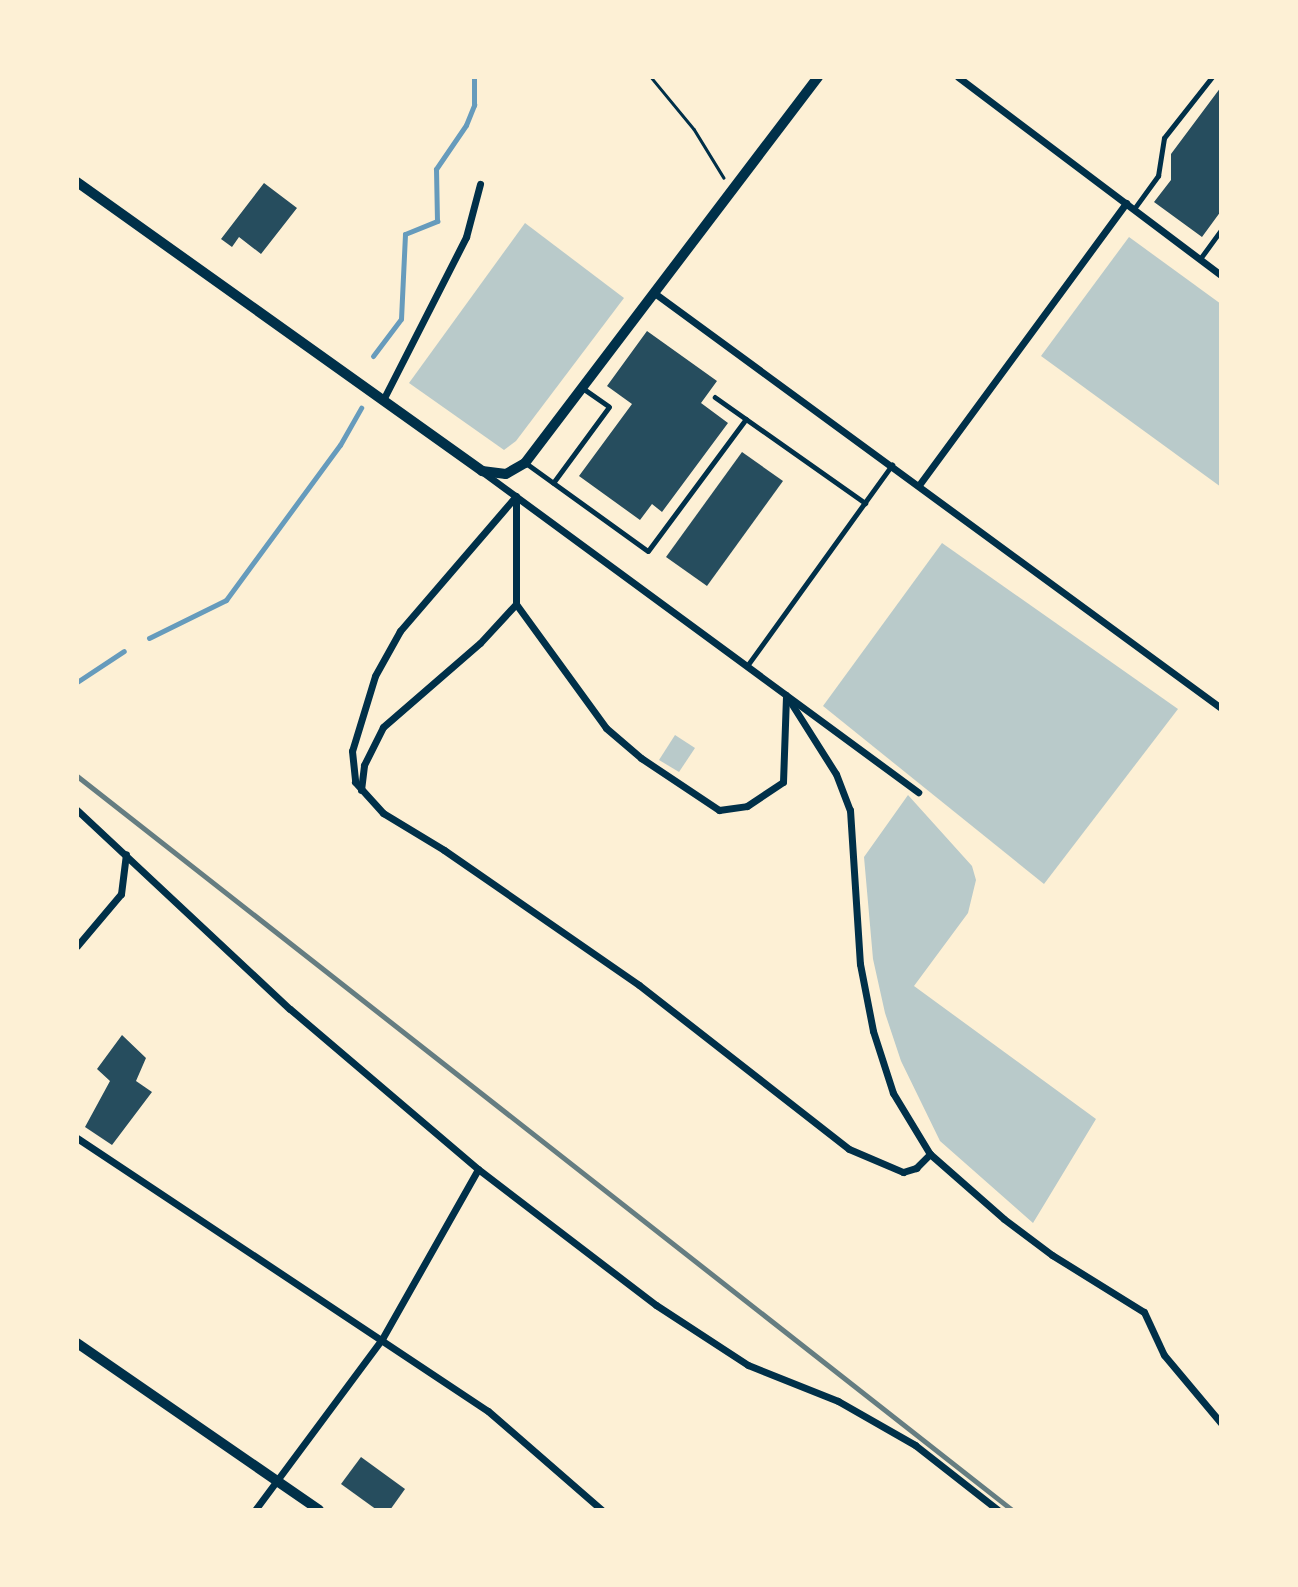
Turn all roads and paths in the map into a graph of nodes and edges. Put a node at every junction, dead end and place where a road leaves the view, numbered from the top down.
1 (651, 77) edge
2 (818, 77) edge
3 (958, 77) edge
4 (1212, 77) edge
5 (77, 182) edge
6 (480, 184) dead end
7 (731, 191) junction
8 (1126, 203) junction
9 (1134, 209) junction
10 (1221, 230) edge
11 (1200, 259) junction
12 (1221, 275) edge
13 (653, 292) junction
14 (582, 387) junction
15 (715, 397) dead end
16 (383, 400) junction
17 (746, 419) junction
18 (525, 463) junction
19 (892, 465) junction
20 (482, 471) junction
21 (553, 483) junction
22 (919, 485) junction
23 (516, 496) junction
24 (865, 503) junction
25 (516, 604) junction
26 (747, 666) junction
27 (1221, 692) edge
28 (786, 695) junction
29 (1215, 700) junction
30 (1221, 708) edge
31 (361, 790) junction
32 (918, 792) dead end
33 (77, 810) edge
34 (126, 853) junction
35 (77, 946) edge
36 (77, 1138) edge
37 (930, 1154) junction
38 (478, 1169) junction
39 (382, 1339) junction
40 (77, 1343) edge
41 (1221, 1423) edge
42 (279, 1481) junction
43 (255, 1510) edge
44 (319, 1510) edge
45 (602, 1510) edge
46 (998, 1510) edge

1 - 7 path
2 - 7 street
3 - 8 street
4 - 9 lane
5 - 16 street
6 - 16 street
7 - 13 street
8 - 9 street
8 - 22 street
9 - 11 street
10 - 11 lane
11 - 12 street
13 - 14 street
13 - 19 street
14 - 18 street
14 - 21 lane
15 - 17 lane
16 - 20 street
17 - 21 lane
17 - 24 lane
18 - 20 street
18 - 21 lane
19 - 22 street
19 - 24 lane
20 - 23 street
22 - 29 street
23 - 25 street
23 - 26 street
23 - 31 street
24 - 26 lane
25 - 28 street
25 - 31 street
26 - 28 street
27 - 29 street
28 - 32 street
28 - 37 street
29 - 30 street
31 - 37 street
33 - 34 street
34 - 35 street
34 - 38 street
36 - 39 street
37 - 41 street
38 - 39 street
38 - 46 street
39 - 42 street
39 - 45 street
40 - 42 street
42 - 43 street
42 - 44 street

